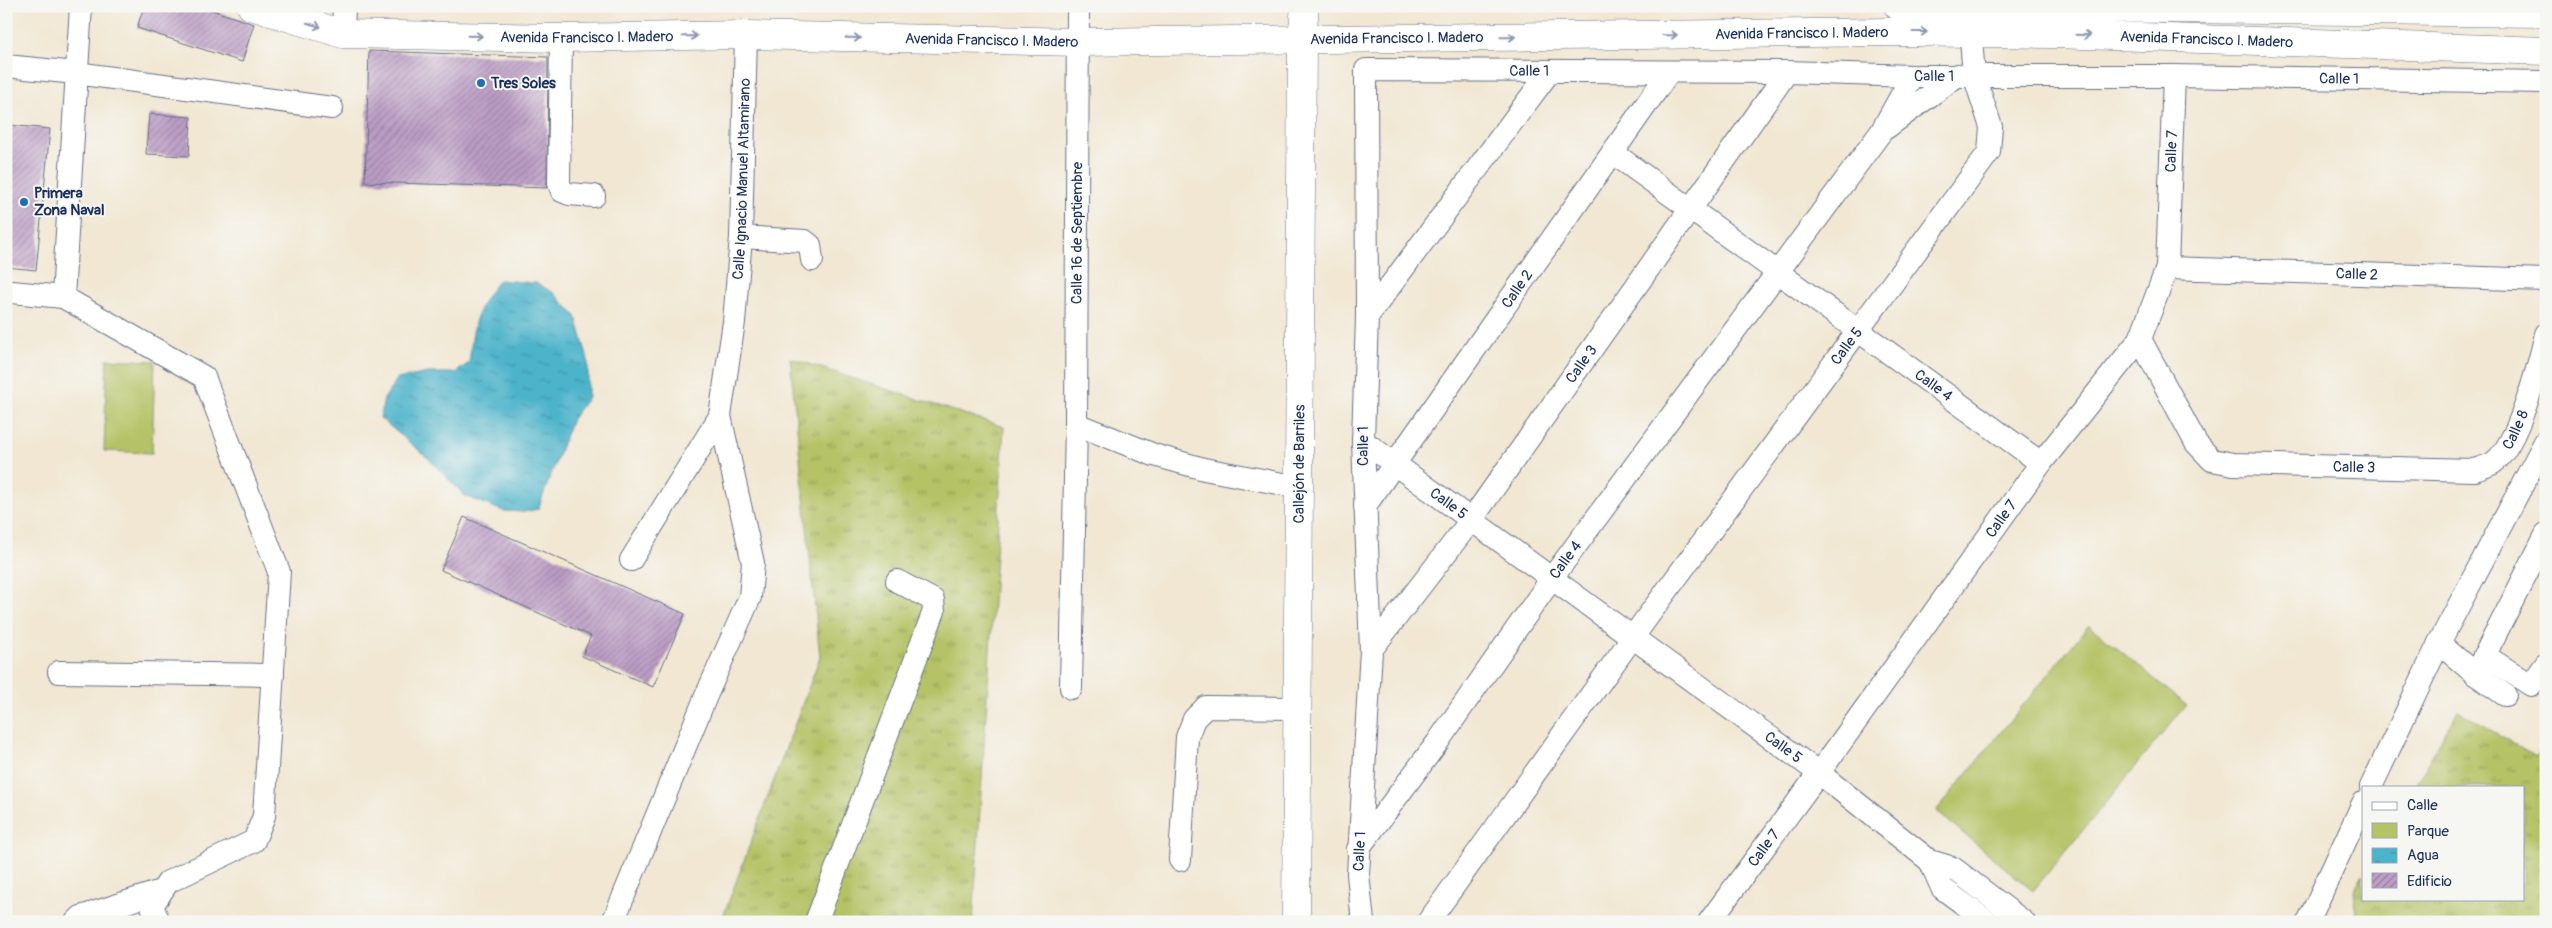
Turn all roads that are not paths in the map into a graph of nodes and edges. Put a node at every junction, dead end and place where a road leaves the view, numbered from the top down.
1 (81, 6) edge
2 (250, 6) edge
3 (344, 6) edge
4 (1078, 6) edge
5 (1305, 6) edge
6 (1898, 6) edge
7 (2546, 13) edge
8 (2026, 16) edge
9 (2054, 16) edge
10 (1970, 21) junction
11 (343, 34) junction
12 (746, 35) junction
13 (562, 38) junction
14 (1302, 39) junction
15 (1079, 42) junction
16 (2546, 51) edge
17 (6, 66) edge
18 (1550, 71) junction
19 (1669, 72) junction
20 (1787, 72) junction
21 (76, 73) junction
22 (1966, 75) junction
23 (1912, 76) junction
24 (2174, 76) junction
25 (2546, 82) edge
26 (332, 108) dead end
27 (1881, 132) junction
28 (1613, 153) junction
29 (594, 196) dead end
30 (1691, 211) junction
31 (741, 237) junction
32 (812, 260) dead end
33 (2167, 268) junction
34 (1776, 273) junction
35 (2546, 280) edge
36 (12, 292) dead end
37 (62, 297) junction
38 (1367, 317) junction
39 (1857, 332) junction
40 (2546, 334) edge
41 (2140, 339) junction
42 (720, 416) junction
43 (1076, 424) junction
44 (2546, 440) edge
45 (1362, 442) junction
46 (2041, 463) junction
47 (2494, 463) joint
48 (1396, 464) junction
49 (1299, 487) junction
50 (1365, 506) junction
51 (1472, 519) junction
52 (2546, 535) edge
53 (631, 560) dead end
54 (1552, 578) junction
55 (897, 581) dead end
56 (1632, 638) junction
57 (2439, 643) junction
58 (1371, 650) junction
59 (2480, 664) junction
60 (2546, 664) edge
61 (60, 672) dead end
62 (273, 675) junction
63 (1070, 688) dead end
64 (2505, 695) dead end
65 (1297, 708) junction
66 (1819, 773) junction
67 (2371, 786) edge
68 (2362, 805) edge
69 (1358, 849) junction
70 (1180, 860) dead end
71 (1930, 861) junction
72 (156, 910) edge
73 (76, 922) edge
74 (613, 922) edge
75 (816, 922) edge
76 (1296, 922) edge
77 (1363, 922) edge
78 (1428, 922) edge
79 (1709, 922) edge
80 (1988, 922) edge
81 (2024, 922) edge
82 (2308, 922) edge

1 - 21 street
2 -> 11 main road, Avenida Francisco I. Madero
3 - 11 street
4 - 15 street, Calle 16 de Septiembre
5 - 14 main road, Callejón de Barriles
6 - 10 main road, Avenida Francisco I. Madero
7 - 9 main road, Avenida Francisco I. Madero
8 - 9 main road, Avenida Francisco I. Madero
8 - 10 main road, Avenida Francisco I. Madero
9 -> 16 main road, Avenida Francisco I. Madero
14 -> 10 main road, Avenida Francisco I. Madero
10 - 22 street, Calle 5
11 -> 13 main road, Avenida Francisco I. Madero
13 -> 12 main road, Avenida Francisco I. Madero
12 -> 15 main road, Avenida Francisco I. Madero
12 - 31 street, Calle Ignacio Manuel Altamirano
13 - 29 street
14 - 15 main road, Avenida Francisco I. Madero
14 - 49 main road, Callejón de Barriles
15 - 43 street, Calle 16 de Septiembre
17 - 21 street
18 - 19 street, Calle 1
18 - 38 street
18 - 38 street, Calle 1
19 - 20 street, Calle 1
19 - 28 street, Calle 2
20 - 23 street, Calle 1
20 - 30 street, Calle 3
21 - 26 street
21 - 37 street
22 - 23 street, Calle 1
22 - 24 street, Calle 1
22 - 27 street, Calle 4
22 - 39 street, Calle 5
23 - 27 street, Calle 4
24 - 25 street, Calle 1
24 - 33 street, Calle 7
27 - 34 street, Calle 4
28 - 30 street, Calle 4
28 - 48 street, Calle 2
30 - 34 street, Calle 4
30 - 51 street, Calle 3
31 - 32 street
31 - 42 street, Calle Ignacio Manuel Altamirano
33 - 35 street, Calle 2
33 - 41 street, Calle 7
34 - 39 street, Calle 4
34 - 54 street, Calle 4
36 - 37 street
37 - 62 street
38 - 45 street, Calle 1
39 - 46 street, Calle 4
39 - 56 street, Calle 5
40 - 47 street, Calle 8
41 - 46 street, Calle 7
41 - 47 street, Calle 3
42 - 53 street
42 - 74 street
43 - 49 street
43 - 63 street, Calle 16 de Septiembre
44 - 57 street
45 - 48 street, Calle 5
45 - 50 street, Calle 1
46 - 66 street, Calle 7
48 - 50 street, Calle 2
48 - 51 street, Calle 5
49 - 65 main road, Callejón de Barriles
50 - 58 street, Calle 1
51 - 54 street, Calle 5
51 - 58 street, Calle 3
52 - 59 street
54 - 56 street, Calle 5
54 - 69 street, Calle 4
55 - 75 street
56 - 66 street, Calle 5
56 - 78 street, Calle 5
57 - 59 street
57 - 67 street
58 - 69 street, Calle 1
59 - 60 street
59 - 64 street
61 - 62 street
62 - 72 street
65 - 70 street
65 - 76 main road, Callejón de Barriles
66 - 71 street, Calle 5
66 - 79 street, Calle 7
68 - 82 street
69 - 77 street, Calle 1
71 - 80 street, Calle 5
71 - 81 street, Calle 5
72 - 73 street

